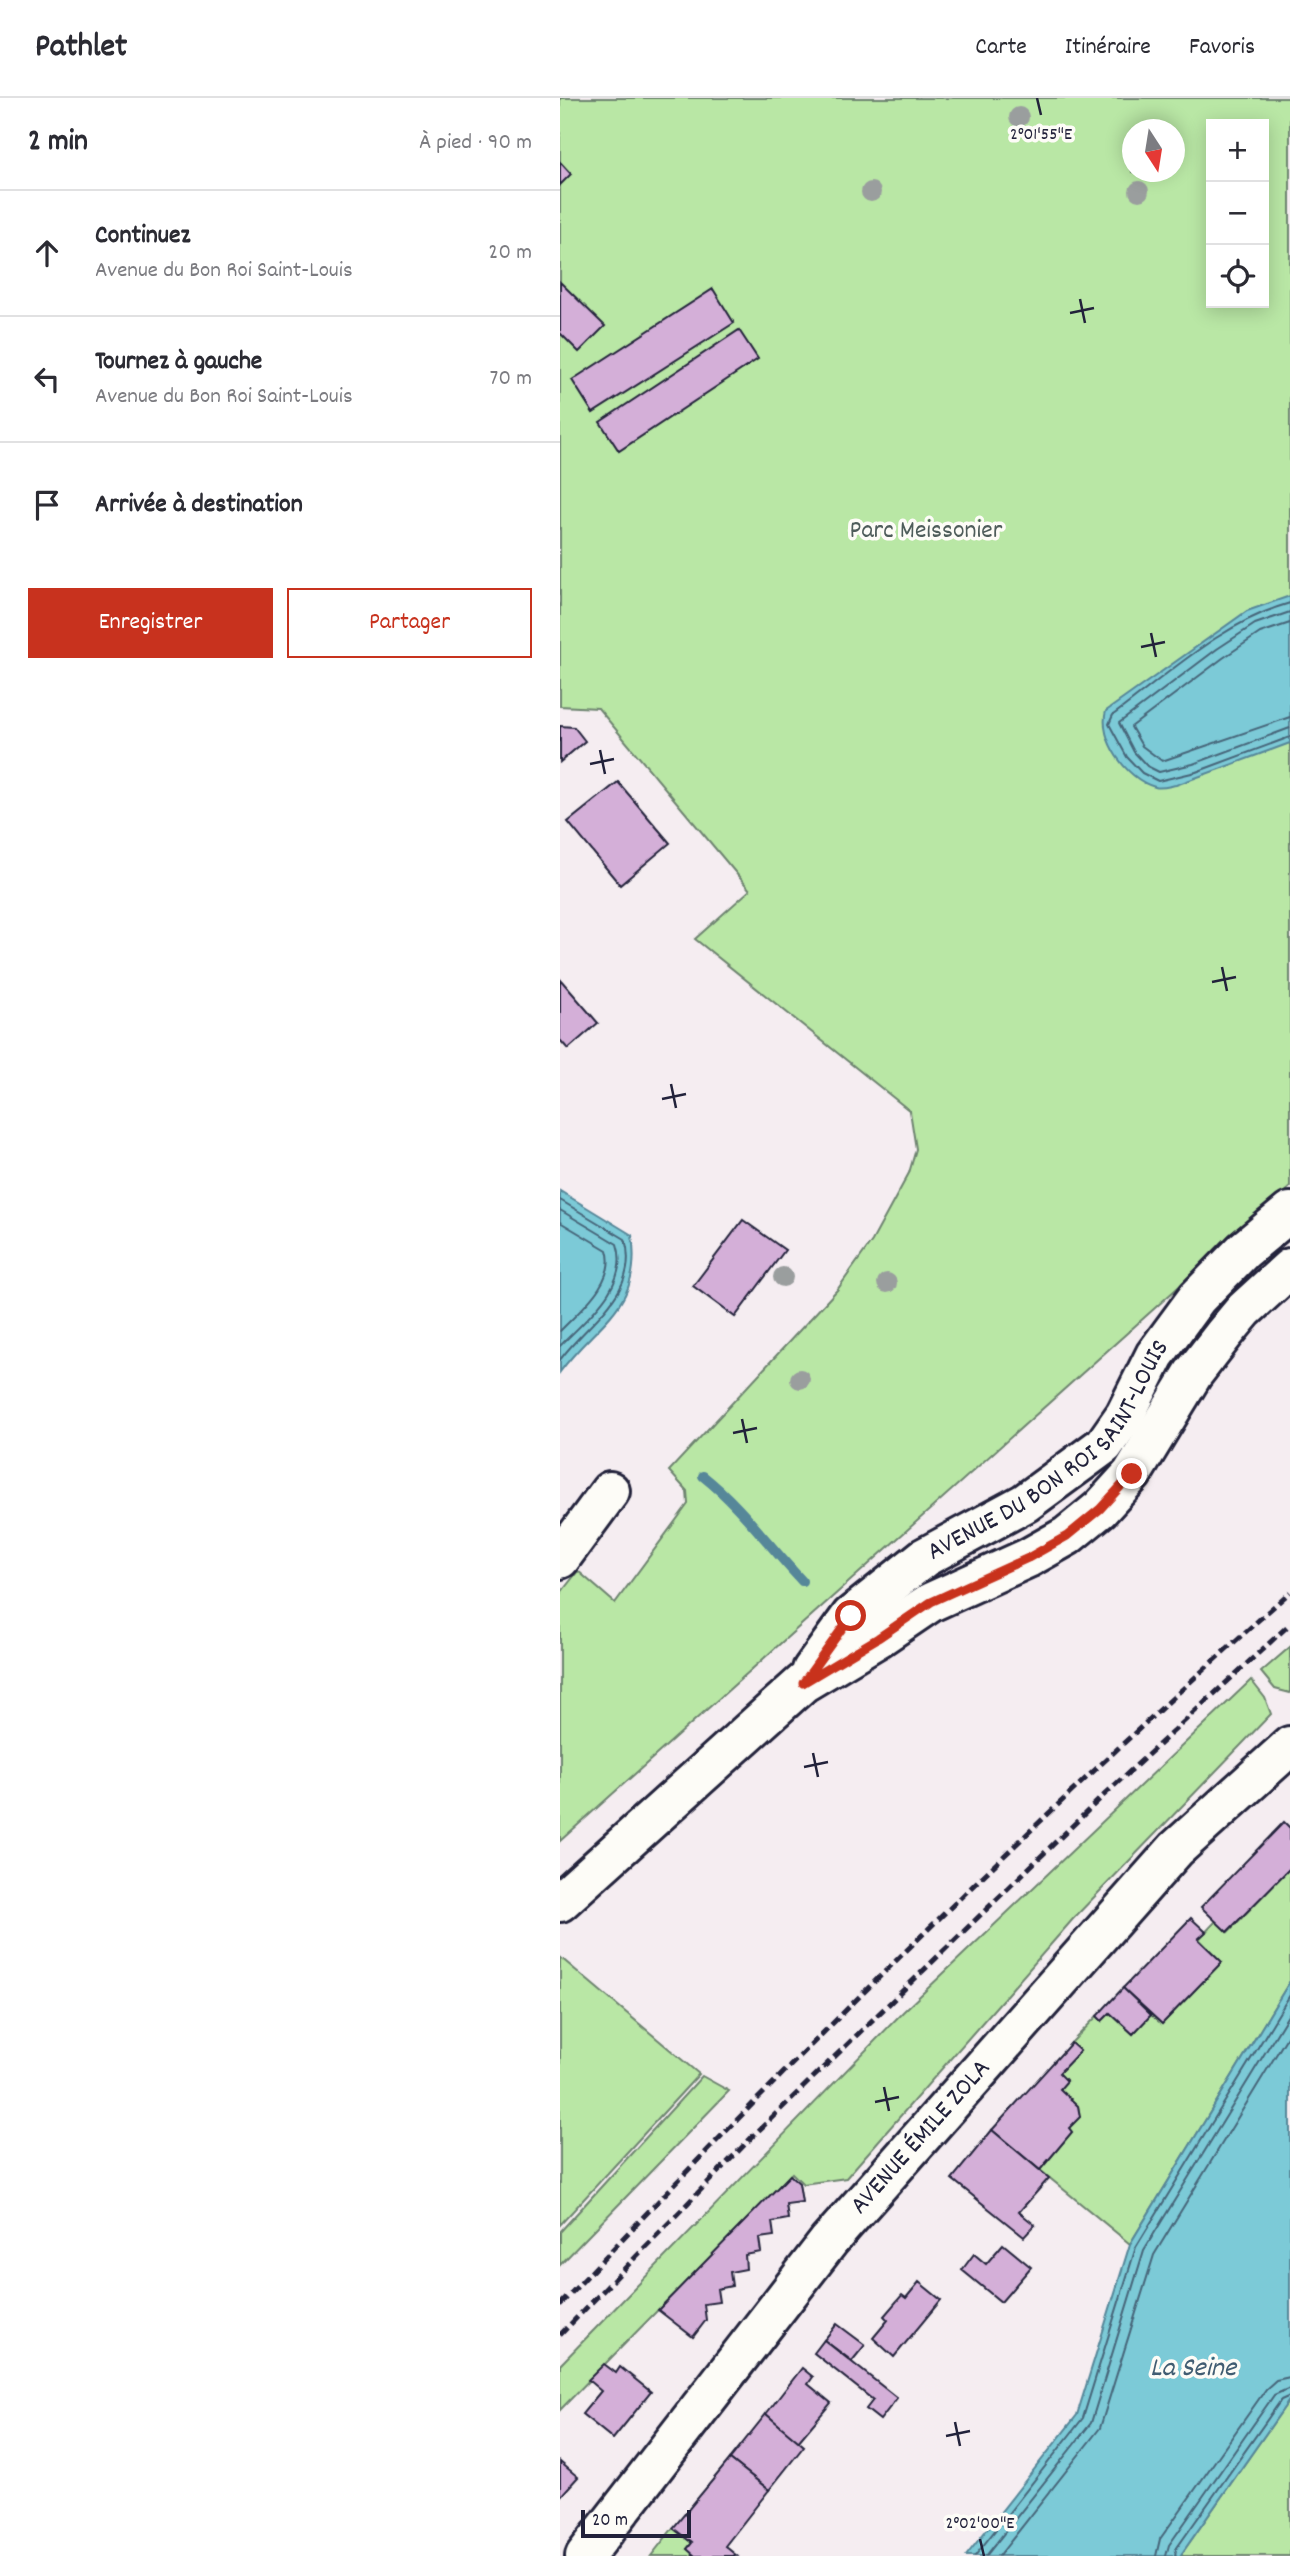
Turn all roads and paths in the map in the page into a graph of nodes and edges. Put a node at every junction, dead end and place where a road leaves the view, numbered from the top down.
1 (1290, 1212) edge
2 (1290, 1268) edge
3 (611, 1491) dead end
4 (560, 1559) edge
5 (803, 1683) junction
6 (1290, 1745) edge
7 (560, 1902) edge
8 (585, 2556) edge

1 - 5 main road, AVENUE DU BON ROI SAINT-LOUIS
2 - 5 main road, AVENUE DU BON ROI SAINT-LOUIS
3 - 4 main road
5 - 7 main road, AVENUE DU BON ROI SAINT-LOUIS
6 - 8 main road, AVENUE ÉMILE ZOLA

